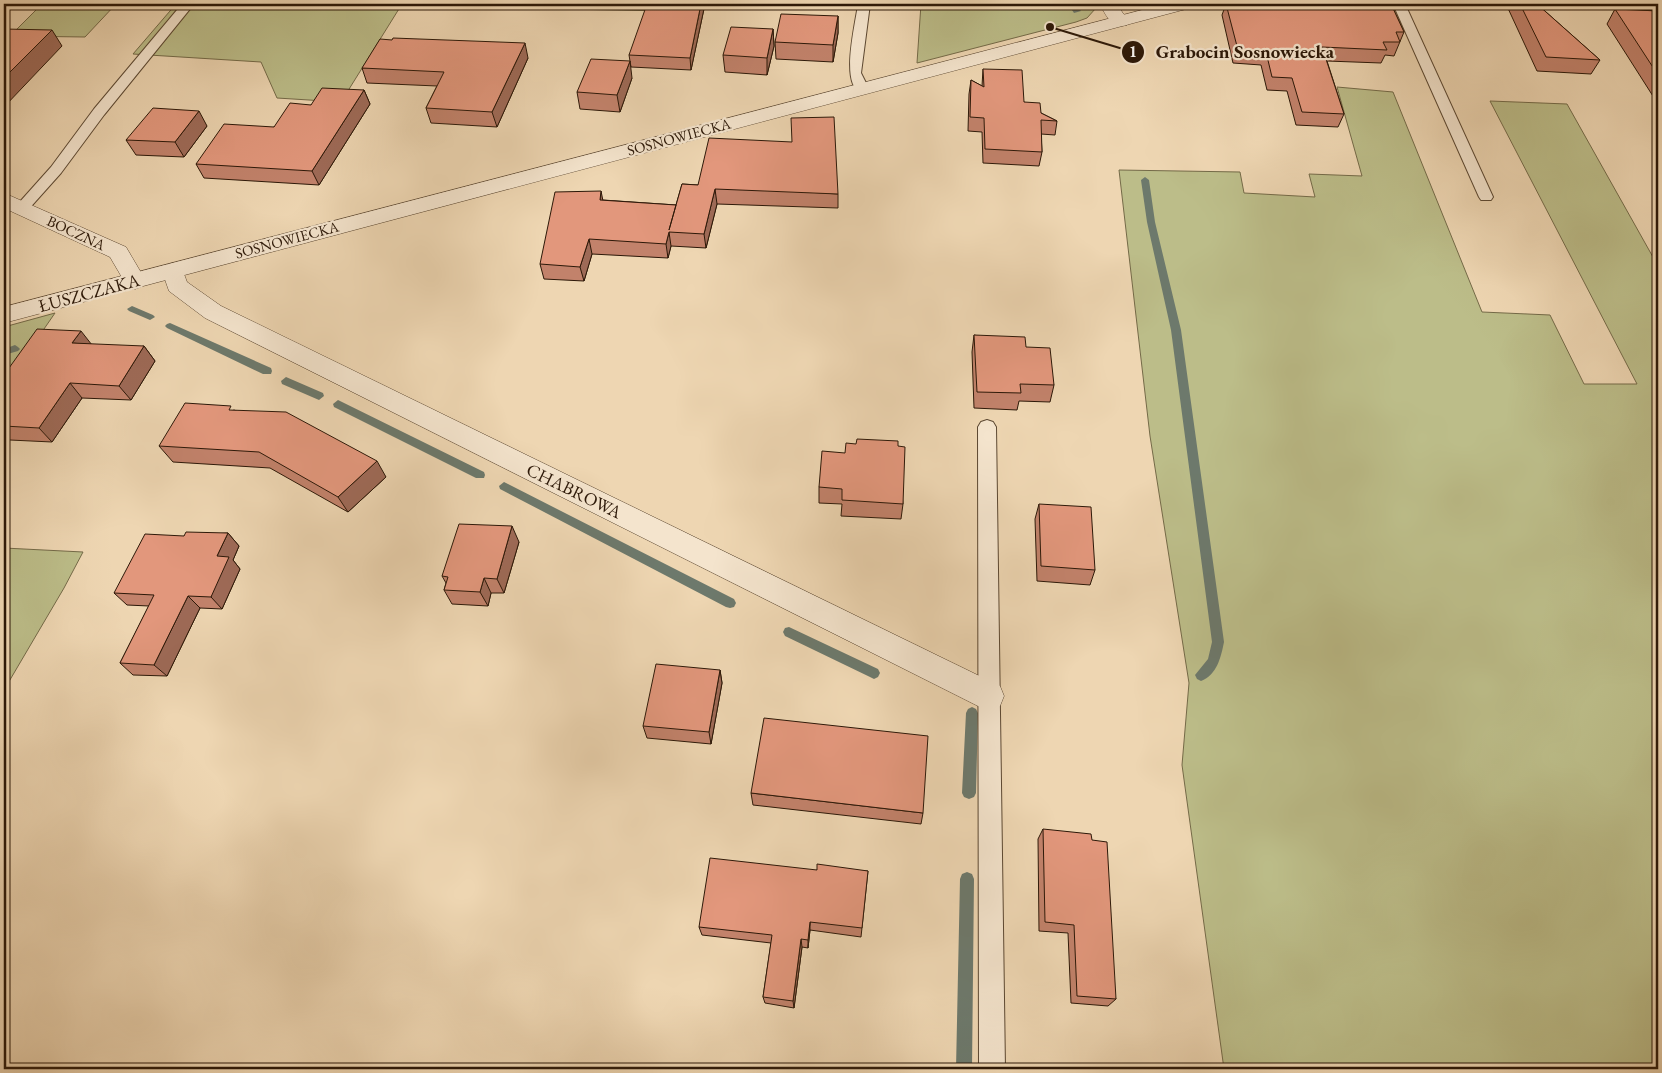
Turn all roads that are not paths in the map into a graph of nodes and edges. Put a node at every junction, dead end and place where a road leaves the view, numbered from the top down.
1 (188, 4) edge
2 (864, 4) edge
3 (1109, 4) edge
4 (1184, 4) edge
5 (1400, 4) edge
6 (1121, 21) junction
7 (862, 90) junction
8 (1486, 197) dead end
9 (13, 204) edge
10 (173, 271) junction
11 (135, 281) junction
12 (4, 315) edge
13 (987, 427) dead end
14 (989, 696) junction
15 (992, 1069) edge

1 - 9 lane
2 - 7 lane
3 - 6 street
4 - 6 street, SOSNOWIECKA
5 - 8 lane
6 - 7 street, SOSNOWIECKA
7 - 10 street, SOSNOWIECKA
9 - 11 street, BOCZNA
10 - 11 street, ŁUSZCZAKA
10 - 14 street, CHABROWA
11 - 12 street, ŁUSZCZAKA
13 - 14 lane
14 - 15 lane

